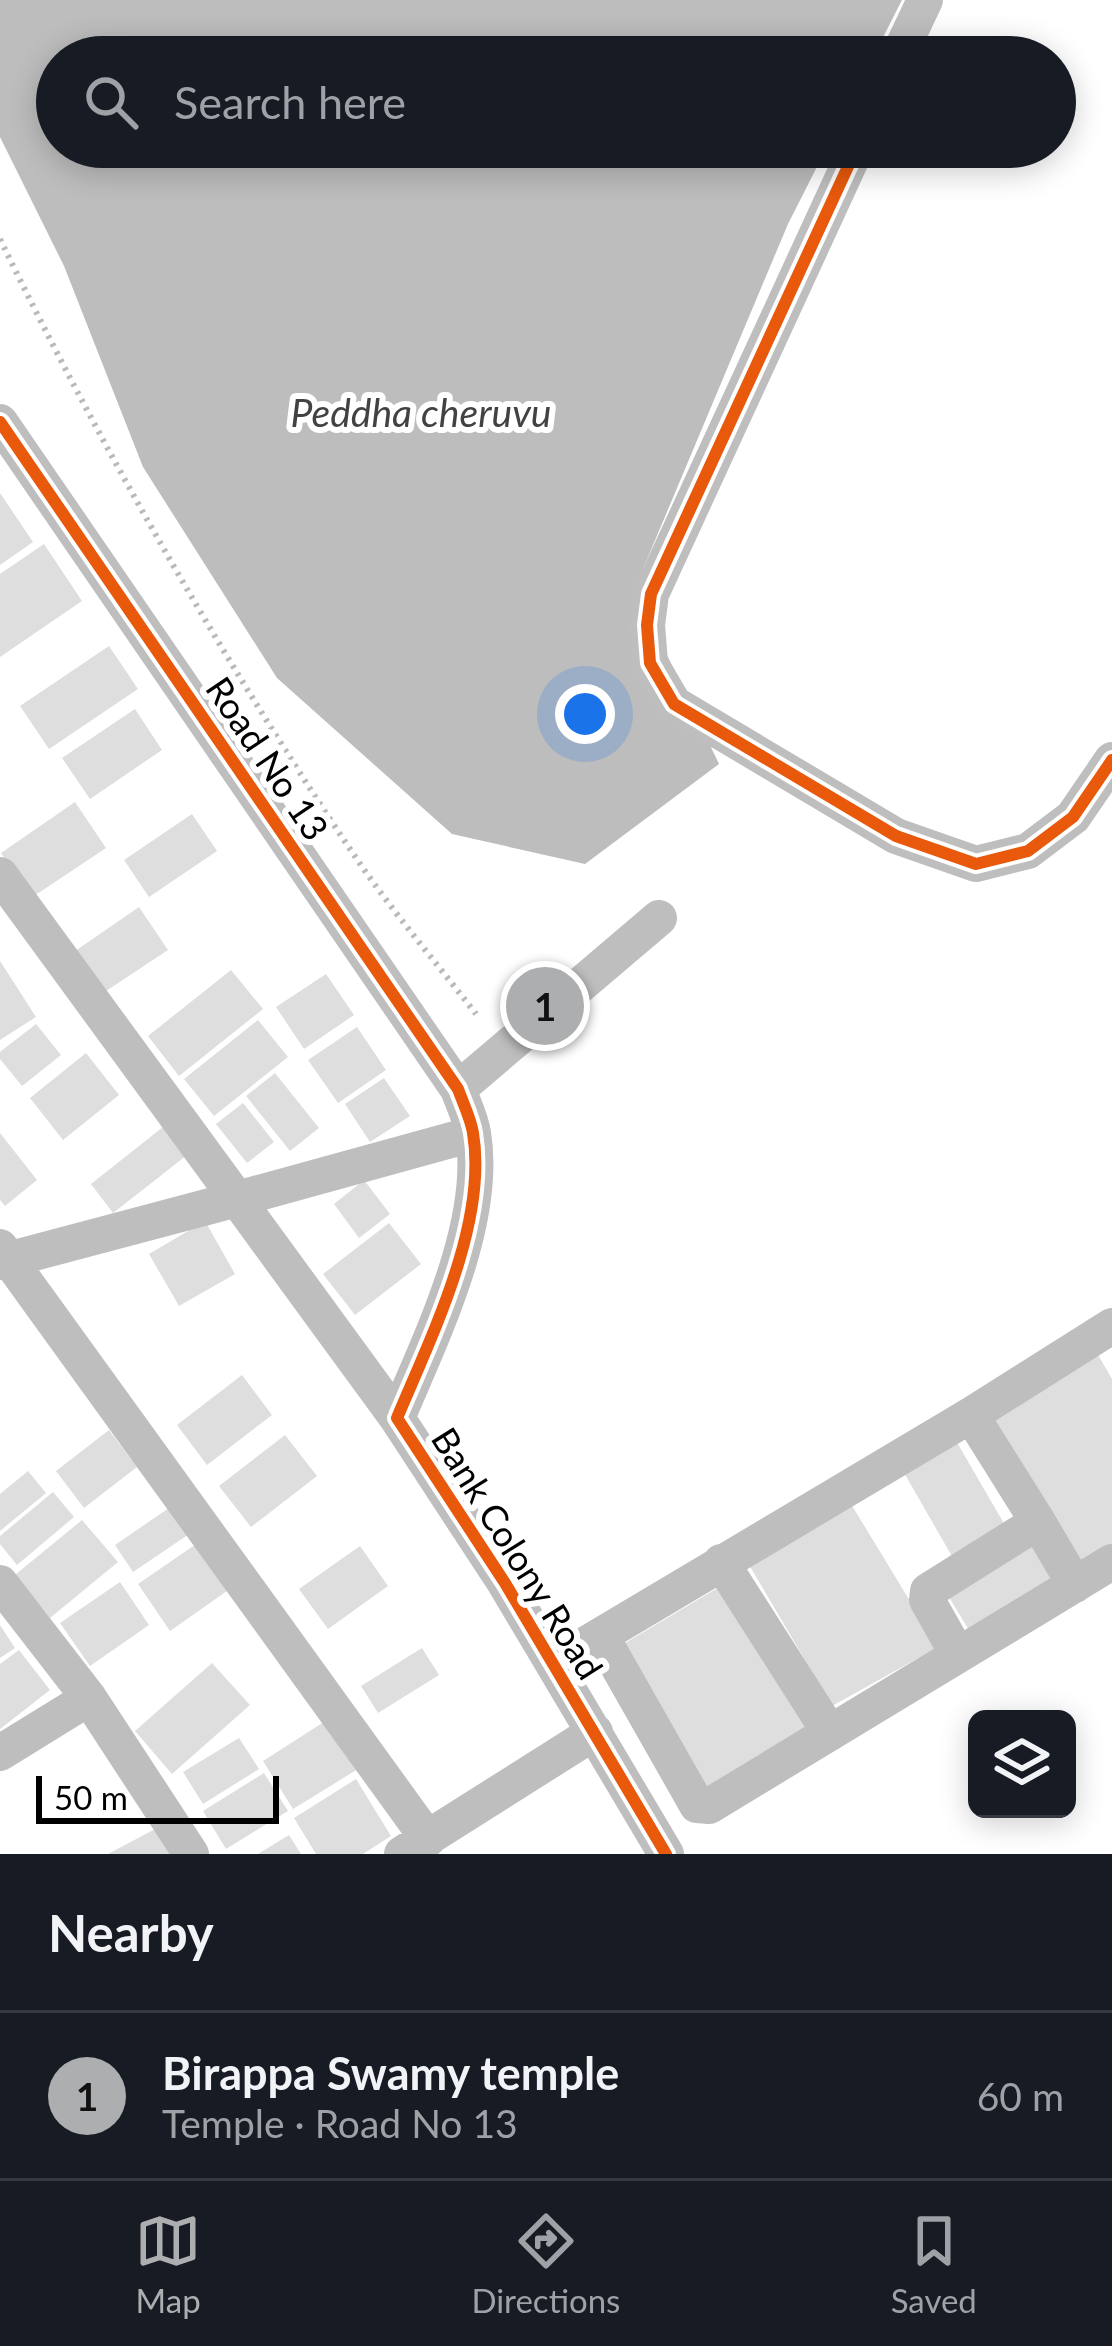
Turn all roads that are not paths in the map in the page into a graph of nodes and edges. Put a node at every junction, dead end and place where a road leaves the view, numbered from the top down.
1 (925, 0) edge
2 (908, 36) edge
3 (847, 168) edge
4 (0, 422) edge
5 (12, 464) edge
6 (1112, 760) edge
7 (0, 875) edge
8 (658, 918) dead end
9 (458, 1089) junction
10 (473, 1134) junction
11 (237, 1198) junction
12 (3, 1256) edge
13 (1107, 1340) edge
14 (971, 1415) junction
15 (397, 1418) junction
16 (1038, 1522) junction
17 (721, 1562) junction
18 (1112, 1562) edge
19 (0, 1583) edge
20 (1075, 1585) junction
21 (601, 1636) junction
22 (958, 1655) junction
23 (556, 1666) junction
24 (89, 1698) junction
25 (595, 1732) junction
26 (830, 1732) junction
27 (0, 1753) edge
28 (416, 1846) edge
29 (190, 1854) edge
30 (666, 1854) edge

1 - 2 street
3 - 6 street
4 - 5 street, Road No 13
5 - 9 street, Road No 13
7 - 11 street
8 - 9 street
9 - 10 street, Road No 13
10 - 11 street
10 - 15 street, Bank Colony Road
11 - 12 street
11 - 15 street
12 - 28 street
13 - 14 street
14 - 16 street
14 - 17 street
15 - 23 street, Bank Colony Road
16 - 20 street
16 - 22 street
17 - 21 street
17 - 26 street
18 - 20 street
19 - 24 street
20 - 22 street
21 - 23 street
21 - 26 street
22 - 26 street
23 - 25 street, Bank Colony Road
24 - 27 street
24 - 29 street
25 - 28 street
25 - 30 street, Bank Colony Road

